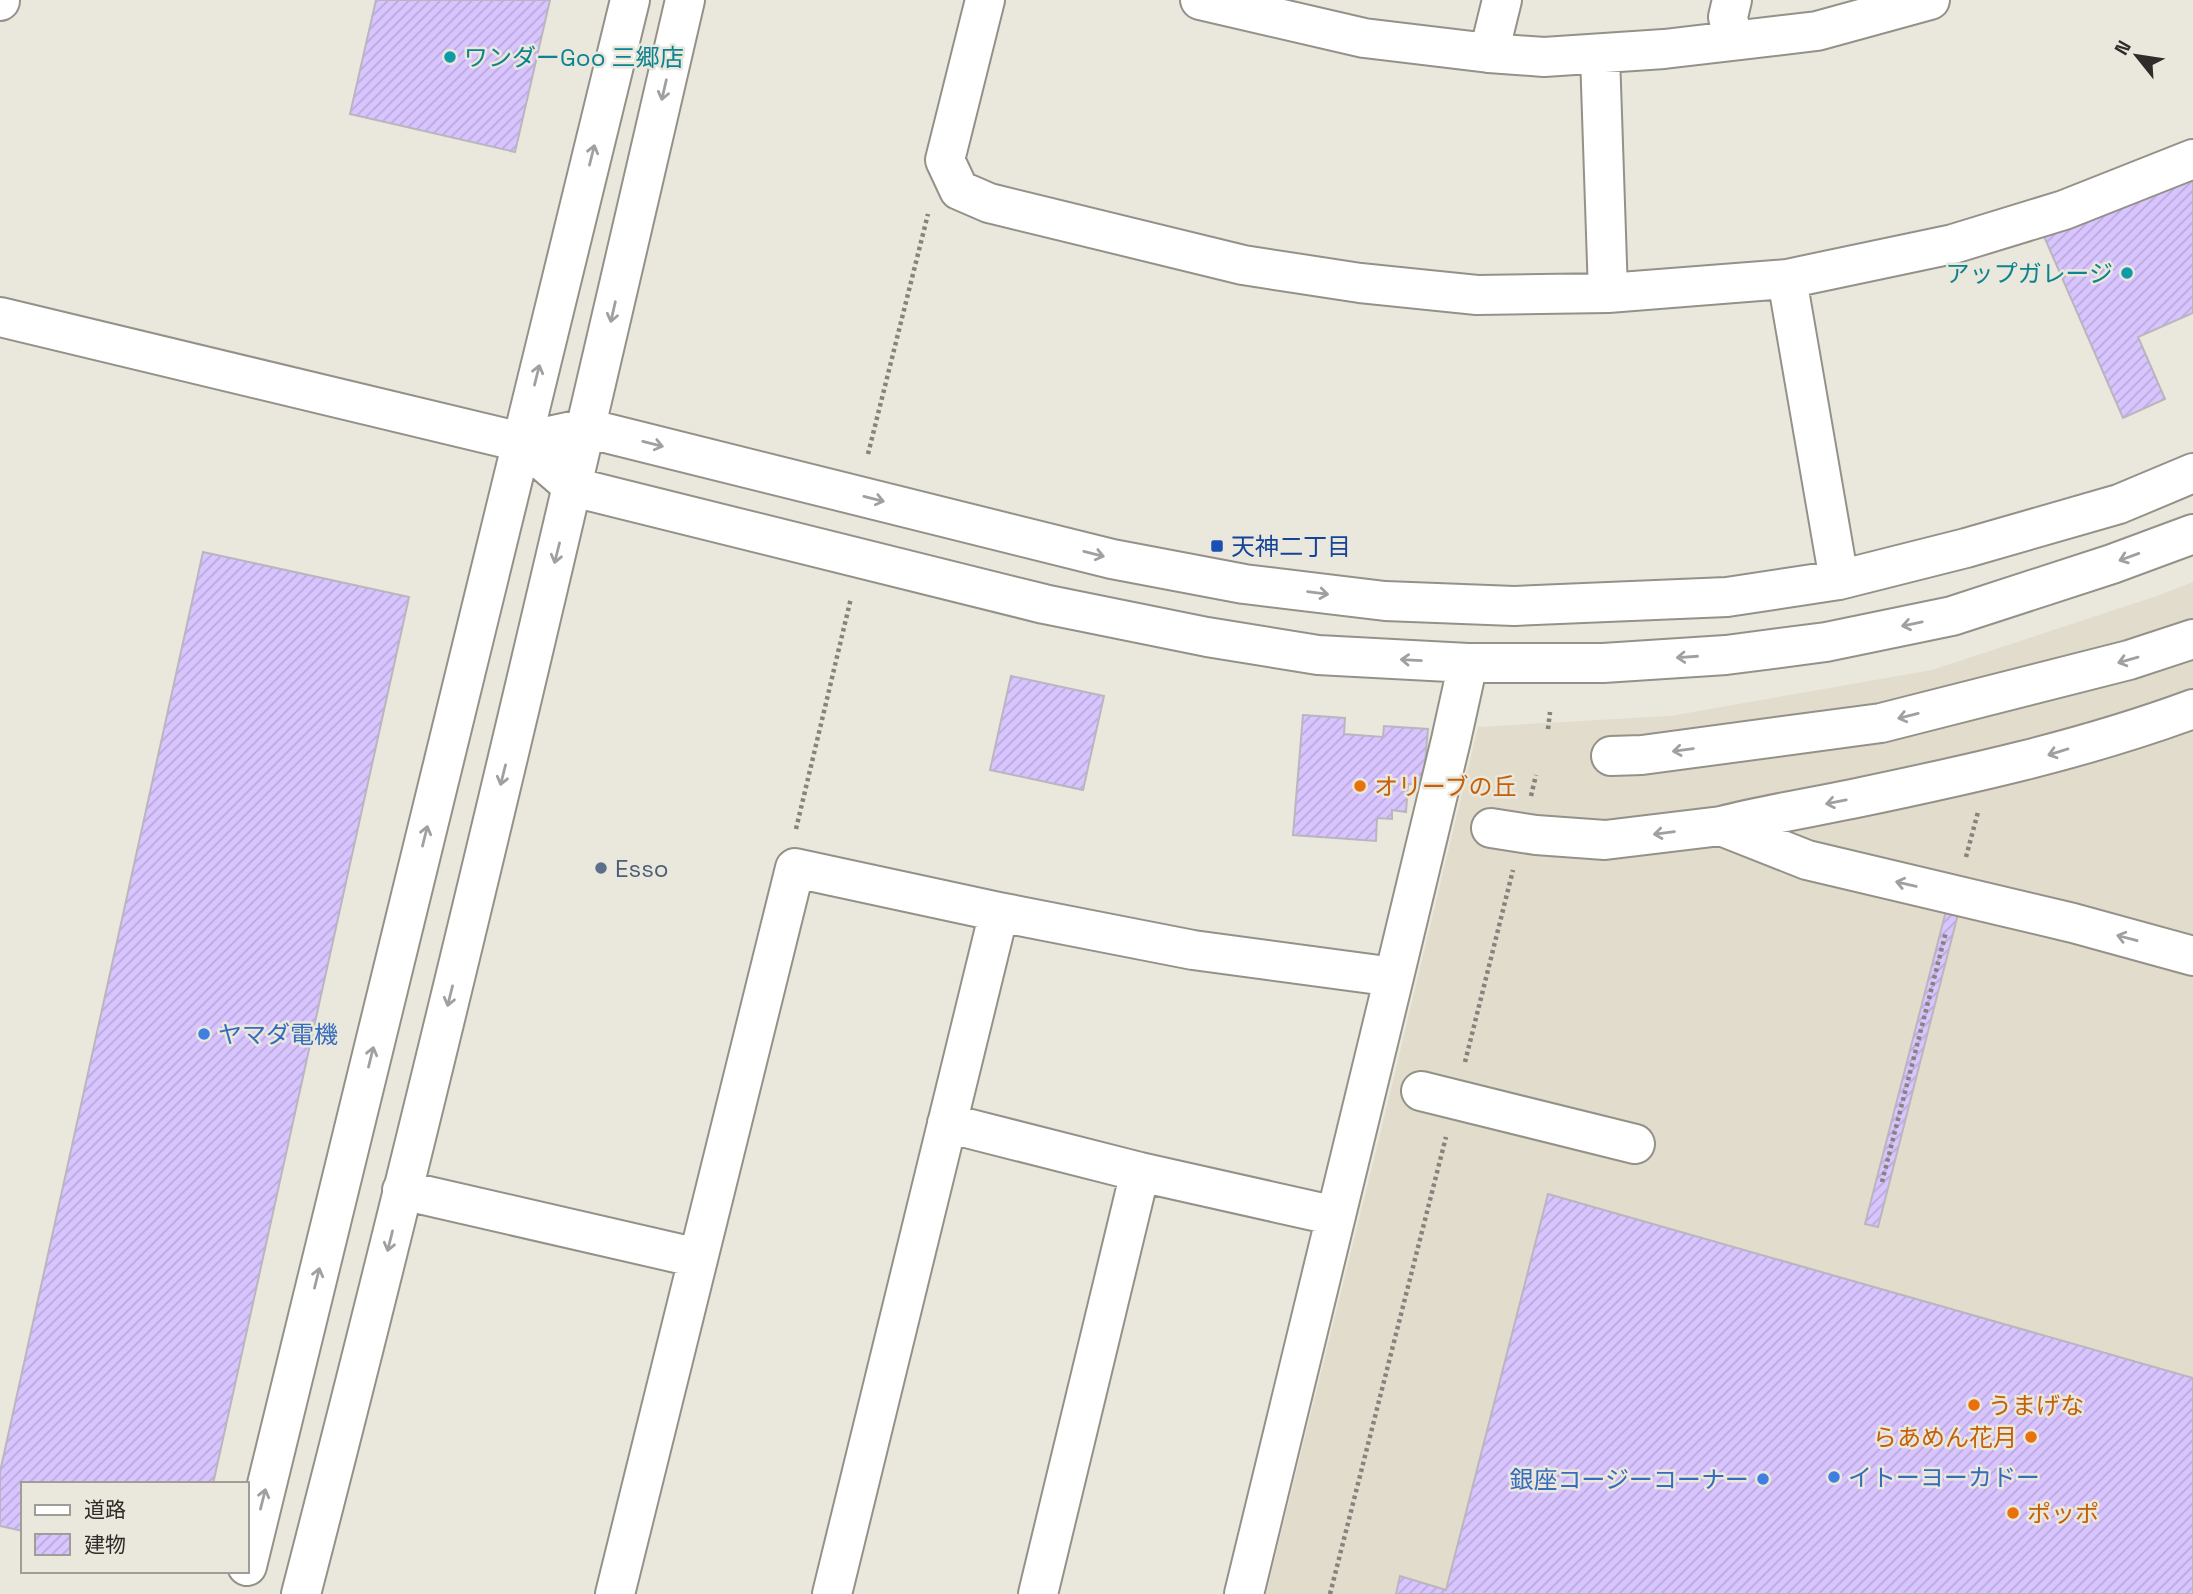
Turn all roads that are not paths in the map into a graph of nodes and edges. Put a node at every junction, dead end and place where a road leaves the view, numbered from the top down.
1 (630, 0) edge
2 (685, 0) edge
3 (985, 0) edge
4 (1200, 0) edge
5 (1502, 0) edge
6 (1732, 0) edge
7 (1930, 0) edge
8 (1252, 6) edge
9 (1732, 40) junction
10 (1489, 54) junction
11 (1600, 55) junction
12 (2193, 159) edge
13 (1787, 279) junction
14 (1608, 293) junction
15 (0, 317) edge
16 (586, 428) junction
17 (521, 442) junction
18 (2193, 473) edge
19 (573, 487) junction
20 (2193, 534) edge
21 (1839, 580) junction
22 (2193, 639) edge
23 (1468, 663) junction
24 (2193, 709) edge
25 (1611, 756) dead end
26 (1721, 826) junction
27 (1491, 828) dead end
28 (999, 912) junction
29 (2193, 956) edge
30 (1394, 976) junction
31 (1421, 1091) dead end
32 (947, 1123) junction
33 (1635, 1144) dead end
34 (1140, 1172) junction
35 (402, 1190) junction
36 (1336, 1216) junction
37 (698, 1258) junction
38 (248, 1562) edge
39 (245, 1573) edge
40 (240, 1594) edge
41 (301, 1594) edge
42 (615, 1594) edge
43 (832, 1594) edge
44 (1038, 1594) edge
45 (1244, 1594) edge

17 -> 1 street
2 -> 16 street
3 - 14 street
4 - 8 street
5 - 10 street
6 - 9 street
7 - 9 street
8 - 10 street
9 - 11 street
10 - 11 street
11 - 14 street
12 - 13 street
13 - 14 street
13 - 21 street
15 - 17 street
16 - 17 street
16 - 19 street
16 -> 21 street
17 - 19 street
38 -> 17 street
18 - 21 street
23 -> 19 street
19 -> 35 street
20 -> 23 street
22 -> 25 street
23 - 30 street
24 -> 26 street
26 -> 27 street
29 -> 26 street
28 - 30 street
28 - 32 street
28 - 37 street
30 - 36 street
31 - 33 street
32 - 34 street
32 - 43 street
34 - 36 street
34 - 44 street
35 - 37 street
35 -> 41 street
36 - 45 street
37 - 42 street
39 - 40 street

